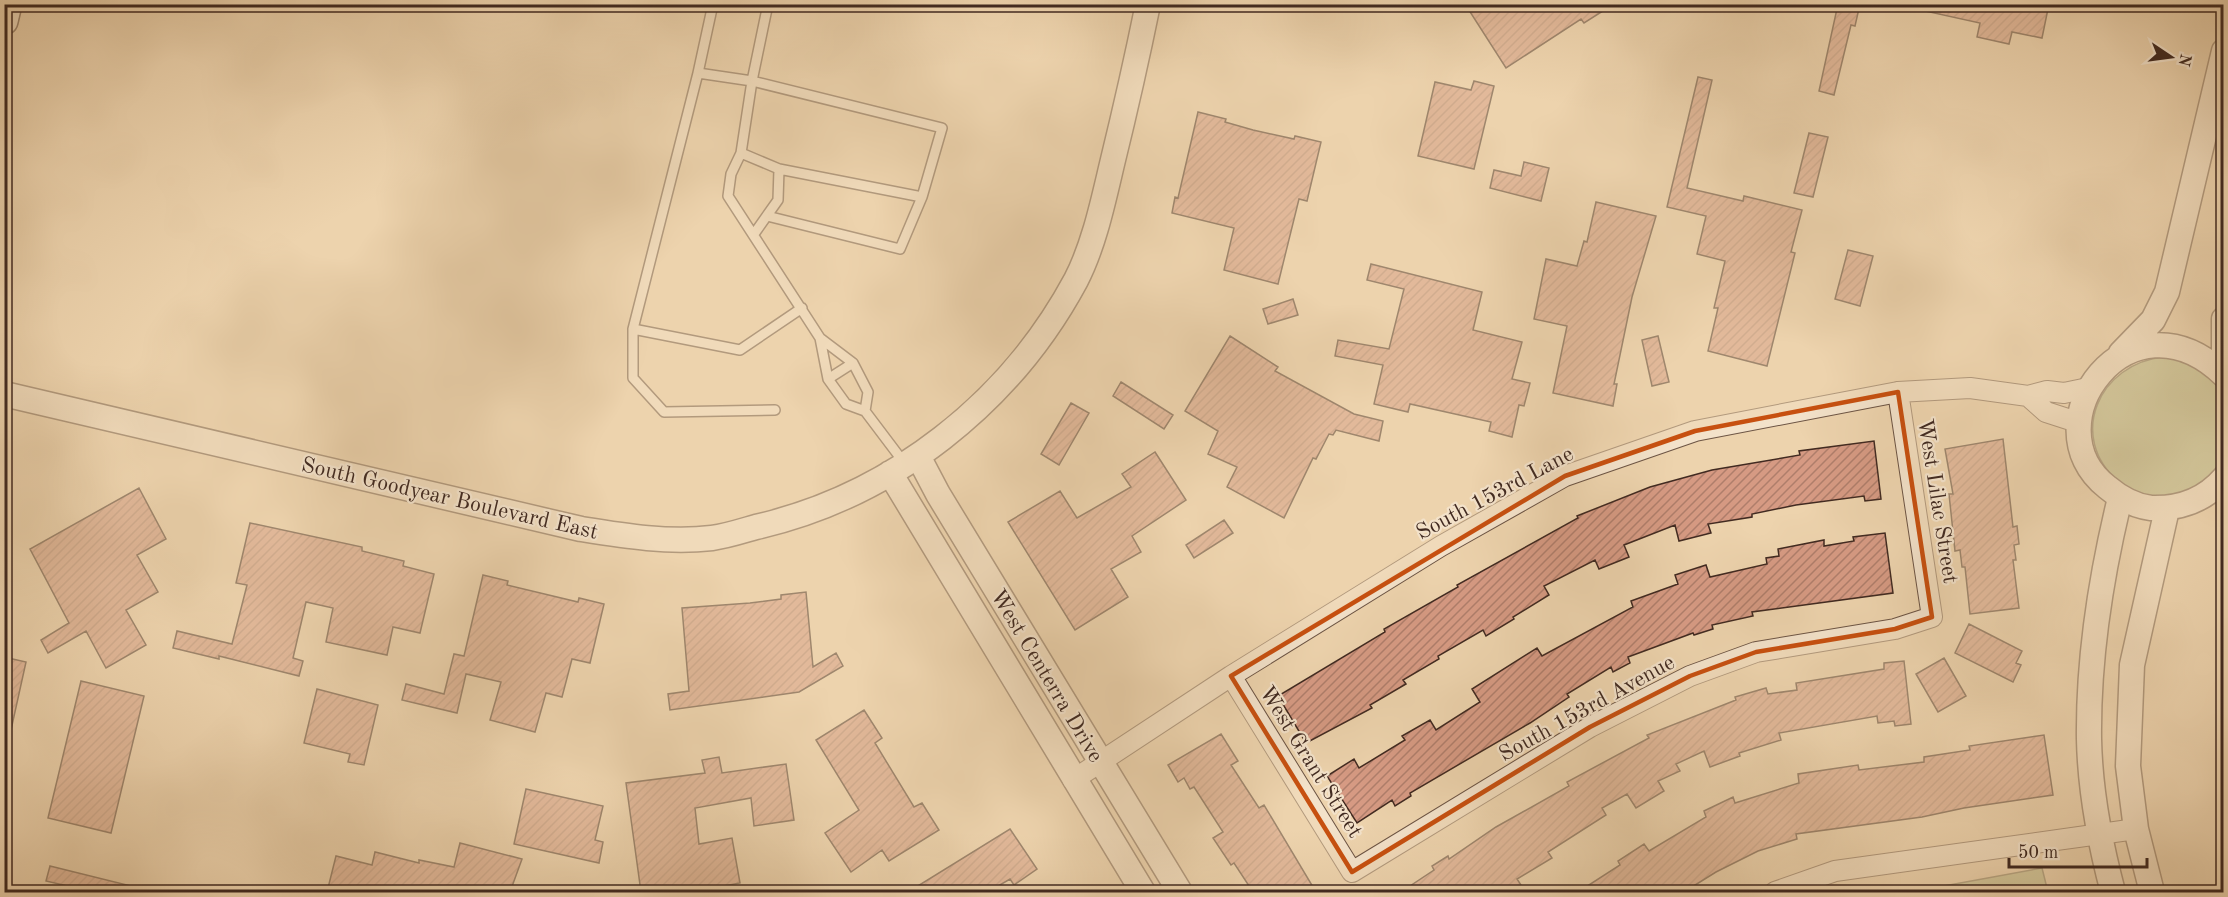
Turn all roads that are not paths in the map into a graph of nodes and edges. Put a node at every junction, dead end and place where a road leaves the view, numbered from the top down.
1 (8, 4) edge
2 (713, 4) edge
3 (768, 4) edge
4 (1148, 4) edge
5 (4, 21) edge
6 (2223, 51) edge
7 (698, 73) junction
8 (752, 81) junction
9 (2217, 105) edge
10 (741, 153) junction
11 (779, 169) junction
12 (922, 198) junction
13 (767, 216) junction
14 (754, 234) junction
15 (802, 308) junction
16 (2223, 319) edge
17 (633, 329) junction
18 (820, 338) junction
19 (2115, 358) junction
20 (2223, 358) edge
21 (853, 363) junction
22 (2223, 375) edge
23 (828, 379) junction
24 (2088, 388) junction
25 (1898, 392) junction
26 (4, 394) edge
27 (2028, 396) junction
28 (775, 410) dead end
29 (865, 411) junction
30 (2080, 423) junction
31 (904, 464) junction
32 (2223, 478) edge
33 (2120, 498) junction
34 (2167, 508) junction
35 (1932, 617) joint
36 (1231, 676) junction
37 (1101, 763) junction
38 (1073, 780) junction
39 (2136, 830) junction
40 (2099, 832) junction
41 (1352, 872) joint
42 (1143, 892) edge
43 (1180, 892) edge
44 (1775, 892) edge
45 (2113, 892) edge
46 (2152, 892) edge

1 - 5 main road
2 - 7 lane
3 - 8 lane
4 - 31 street, South Goodyear Boulevard East
6 - 9 street
7 - 8 lane
7 - 17 lane
8 - 10 lane
8 - 12 lane
9 - 19 street
10 - 11 lane
10 - 14 lane
11 - 12 lane
11 - 13 lane
12 - 13 lane
13 - 14 lane
14 - 15 lane
15 - 17 lane
15 - 18 lane
16 - 20 street
17 - 28 lane
18 - 21 lane
18 - 23 lane
19 - 22 street
19 - 24 street
21 - 23 lane
21 - 29 lane
23 - 29 lane
24 - 27 street, South 153rd Lane
24 - 30 street
25 - 27 street, South 153rd Lane
25 - 35 street, West Lilac Street
25 - 36 street, South 153rd Lane
26 - 31 street, South Goodyear Boulevard East
27 - 30 street, South 153rd Lane
29 - 31 lane
30 - 33 street
31 - 37 street, West Centerra Drive
31 - 38 street, West Centerra Drive
32 - 34 street
33 - 34 street
33 - 40 street
34 - 39 street
35 - 41 street, South 153rd Avenue
36 - 37 street, South 153rd Lane
36 - 41 street, West Grant Street
37 - 38 street, South 153rd Lane
37 - 43 street, West Centerra Drive
38 - 42 street, West Centerra Drive
39 - 40 street
39 - 46 street
40 - 44 street
40 - 45 street

